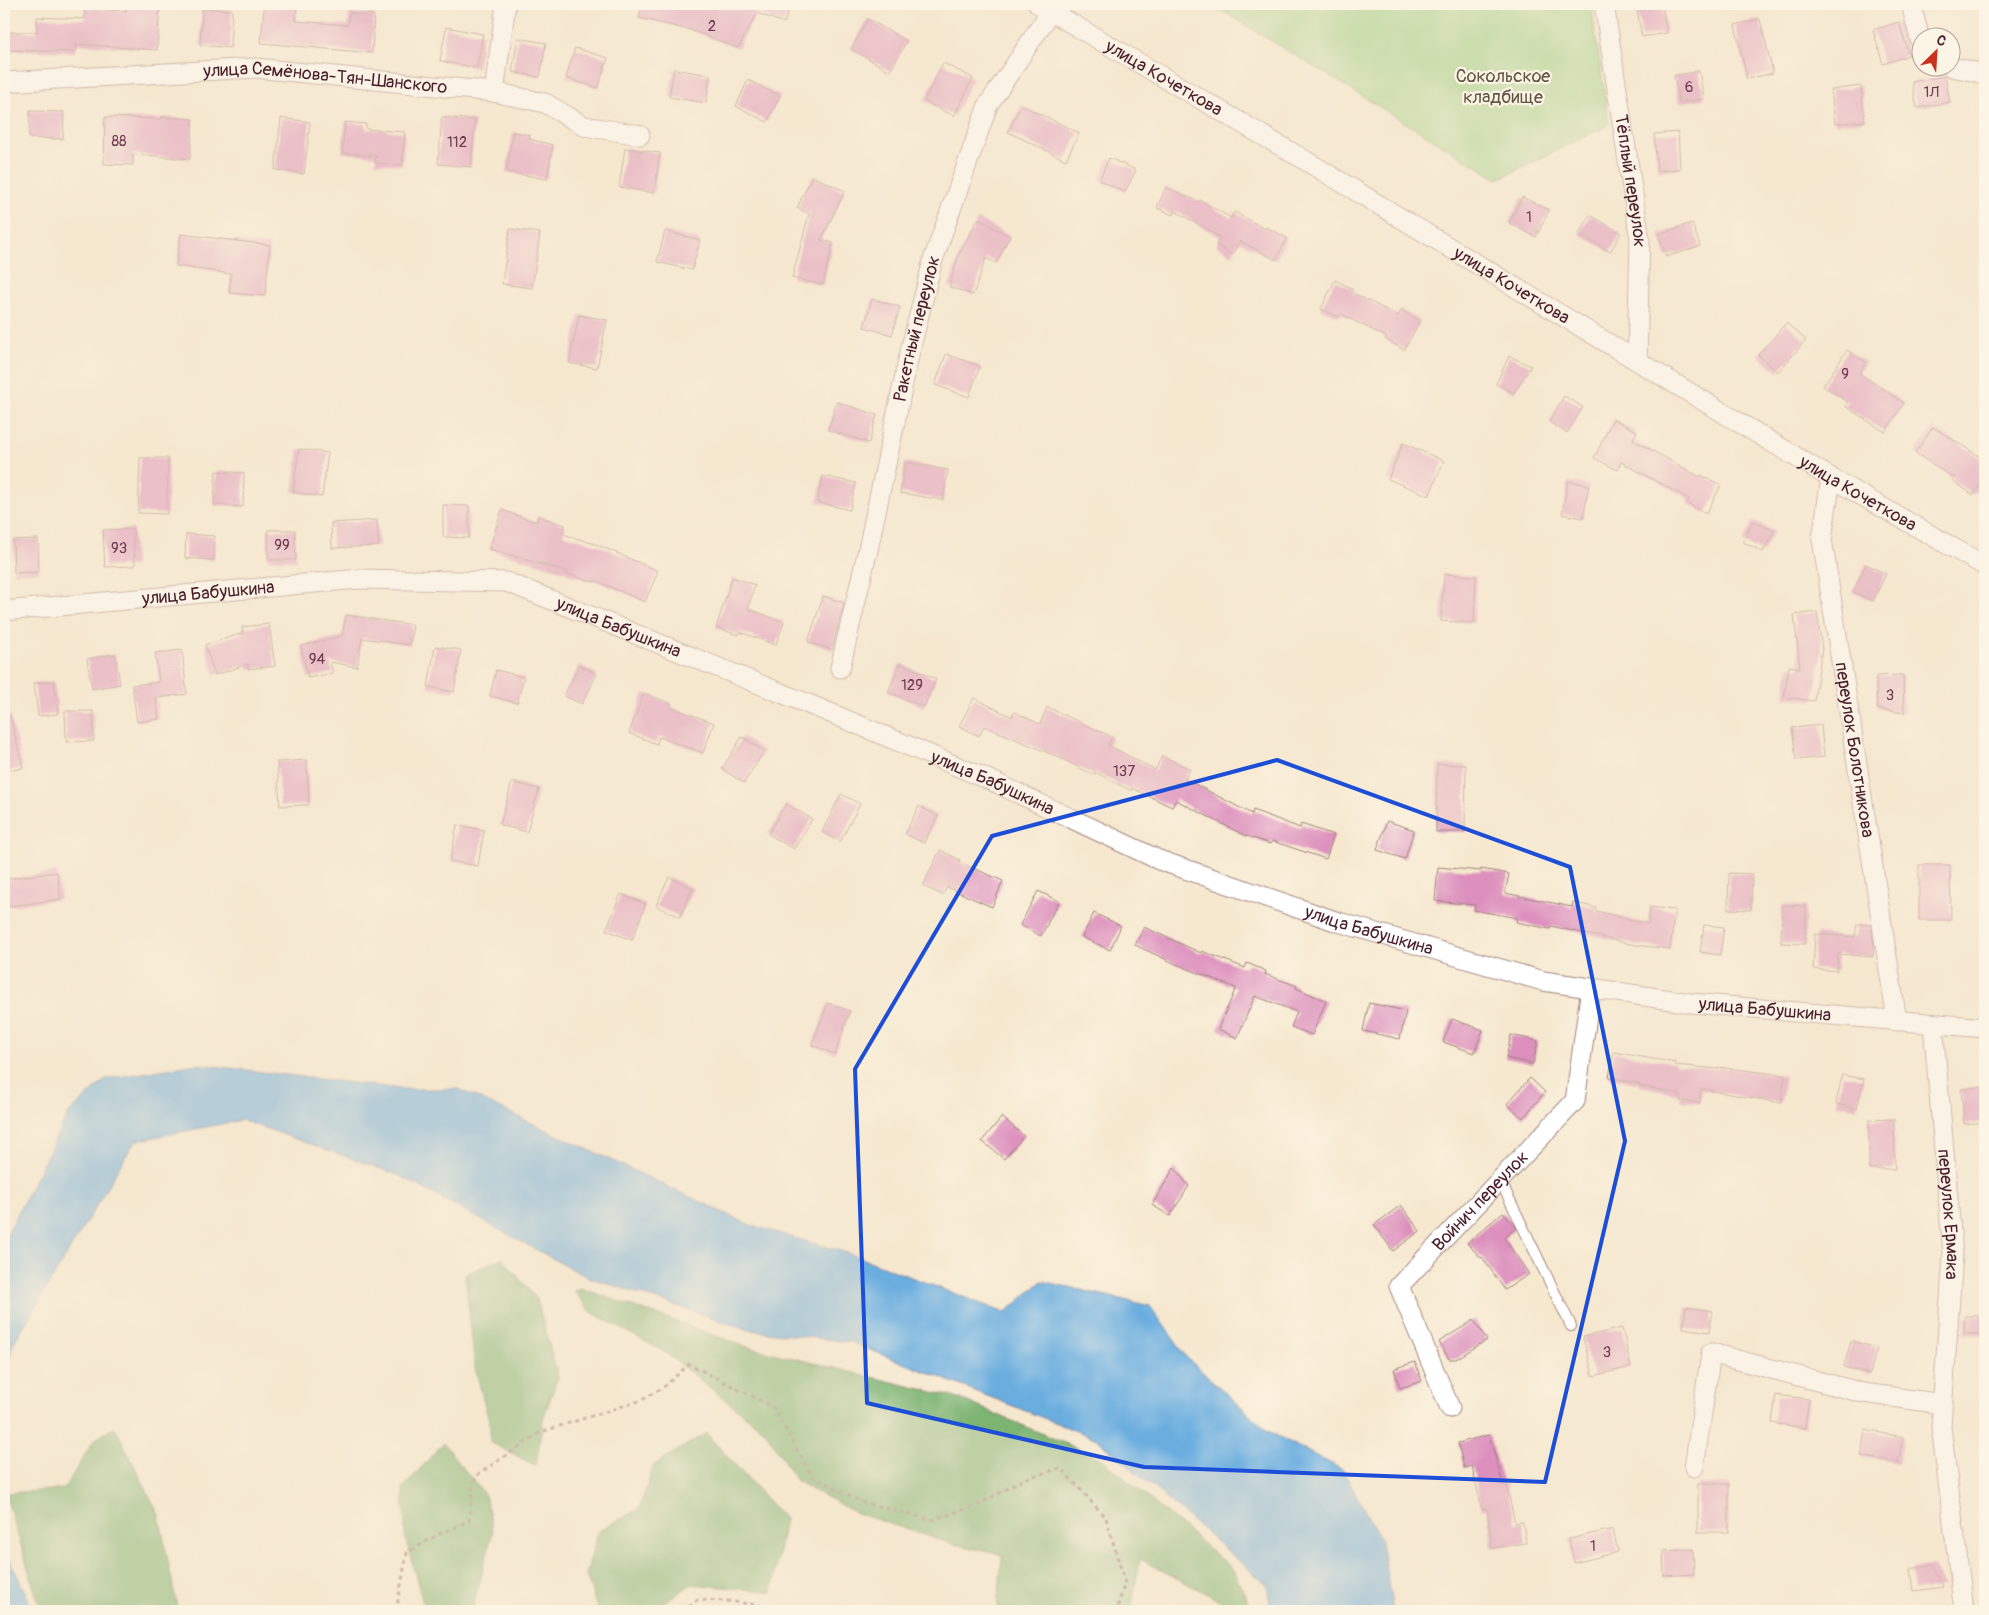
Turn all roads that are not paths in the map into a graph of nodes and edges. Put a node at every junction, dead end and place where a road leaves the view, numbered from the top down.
1 (506, 4) edge
2 (1604, 4) edge
3 (1911, 4) edge
4 (1044, 8) edge
5 (1917, 28) edge
6 (1962, 69) edge
7 (1985, 74) edge
8 (4, 82) edge
9 (494, 92) junction
10 (640, 135) dead end
11 (1637, 360) junction
12 (1831, 478) junction
13 (1985, 566) edge
14 (4, 611) edge
15 (840, 668) dead end
16 (1591, 988) junction
17 (1897, 1021) junction
18 (1933, 1024) junction
19 (1985, 1028) edge
20 (1500, 1180) junction
21 (1571, 1326) dead end
22 (1942, 1404) junction
23 (1450, 1408) dead end
24 (1694, 1467) dead end
25 (1964, 1611) edge

1 - 9 street
2 - 11 street, Тёплый переулок
3 - 5 street
4 - 11 street, улица Кочеткова
4 - 15 street, Ракетный переулок
6 - 7 street
8 - 9 street, улица Семёнова-Тян-Шанского
9 - 10 street, улица Семёнова-Тян-Шанского
11 - 12 street, улица Кочеткова
12 - 13 street, улица Кочеткова
12 - 17 street, переулок Болотникова
14 - 16 street, улица Бабушкина
16 - 17 street, улица Бабушкина
16 - 20 street, Войнич переулок
17 - 18 street, улица Бабушкина
18 - 19 street, улица Бабушкина
18 - 22 street, переулок Ермака
20 - 21 lane
20 - 23 street, Войнич переулок
22 - 24 street
22 - 25 street, переулок Ермака

